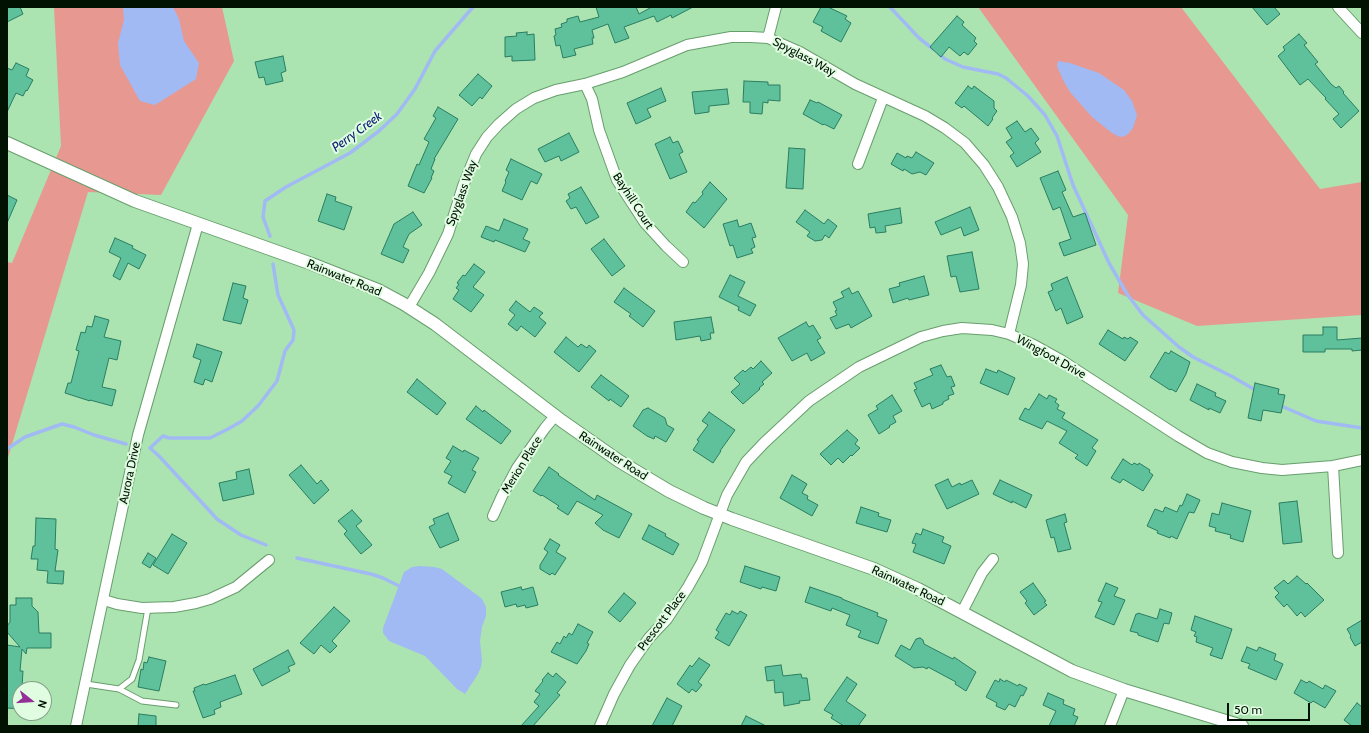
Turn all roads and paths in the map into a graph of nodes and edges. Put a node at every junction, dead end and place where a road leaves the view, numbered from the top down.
1 (776, 7) edge
2 (1338, 7) edge
3 (1362, 33) edge
4 (768, 38) junction
5 (585, 84) junction
6 (884, 98) junction
7 (7, 143) edge
8 (858, 164) dead end
9 (198, 224) junction
10 (683, 262) dead end
11 (409, 307) junction
12 (1009, 334) junction
13 (555, 416) junction
14 (1362, 460) edge
15 (1333, 466) junction
16 (719, 514) junction
17 (493, 516) dead end
18 (1338, 553) dead end
19 (993, 559) dead end
20 (269, 560) dead end
21 (104, 600) junction
22 (148, 608) junction
23 (962, 612) junction
24 (86, 684) junction
25 (119, 689) junction
26 (1124, 690) junction
27 (176, 705) dead end
28 (76, 726) edge
29 (600, 726) edge
30 (1110, 726) edge
31 (1242, 726) edge

1 - 4 street
2 - 3 street
4 - 5 street, Spyglass Way
4 - 6 street, Spyglass Way
5 - 10 street, Bayhill Court
5 - 11 street, Spyglass Way
6 - 8 street
6 - 12 street, Spyglass Way
7 - 9 street, Rainwater Road
9 - 11 street, Rainwater Road
9 - 21 street, Aurora Drive
11 - 13 street, Rainwater Road
12 - 15 street, Wingfoot Drive
12 - 16 street, Wingfoot Drive
13 - 16 street, Rainwater Road
13 - 17 street, Merion Place
14 - 15 street, Wingfoot Drive
15 - 18 street
16 - 23 street, Rainwater Road
16 - 29 street, Prescott Place
19 - 23 street
20 - 22 street
21 - 22 street
21 - 24 street, Aurora Drive
22 - 25 lane
23 - 26 street, Rainwater Road
24 - 25 lane
24 - 28 street, Aurora Drive
25 - 27 lane
26 - 30 street
26 - 31 street, Rainwater Road

